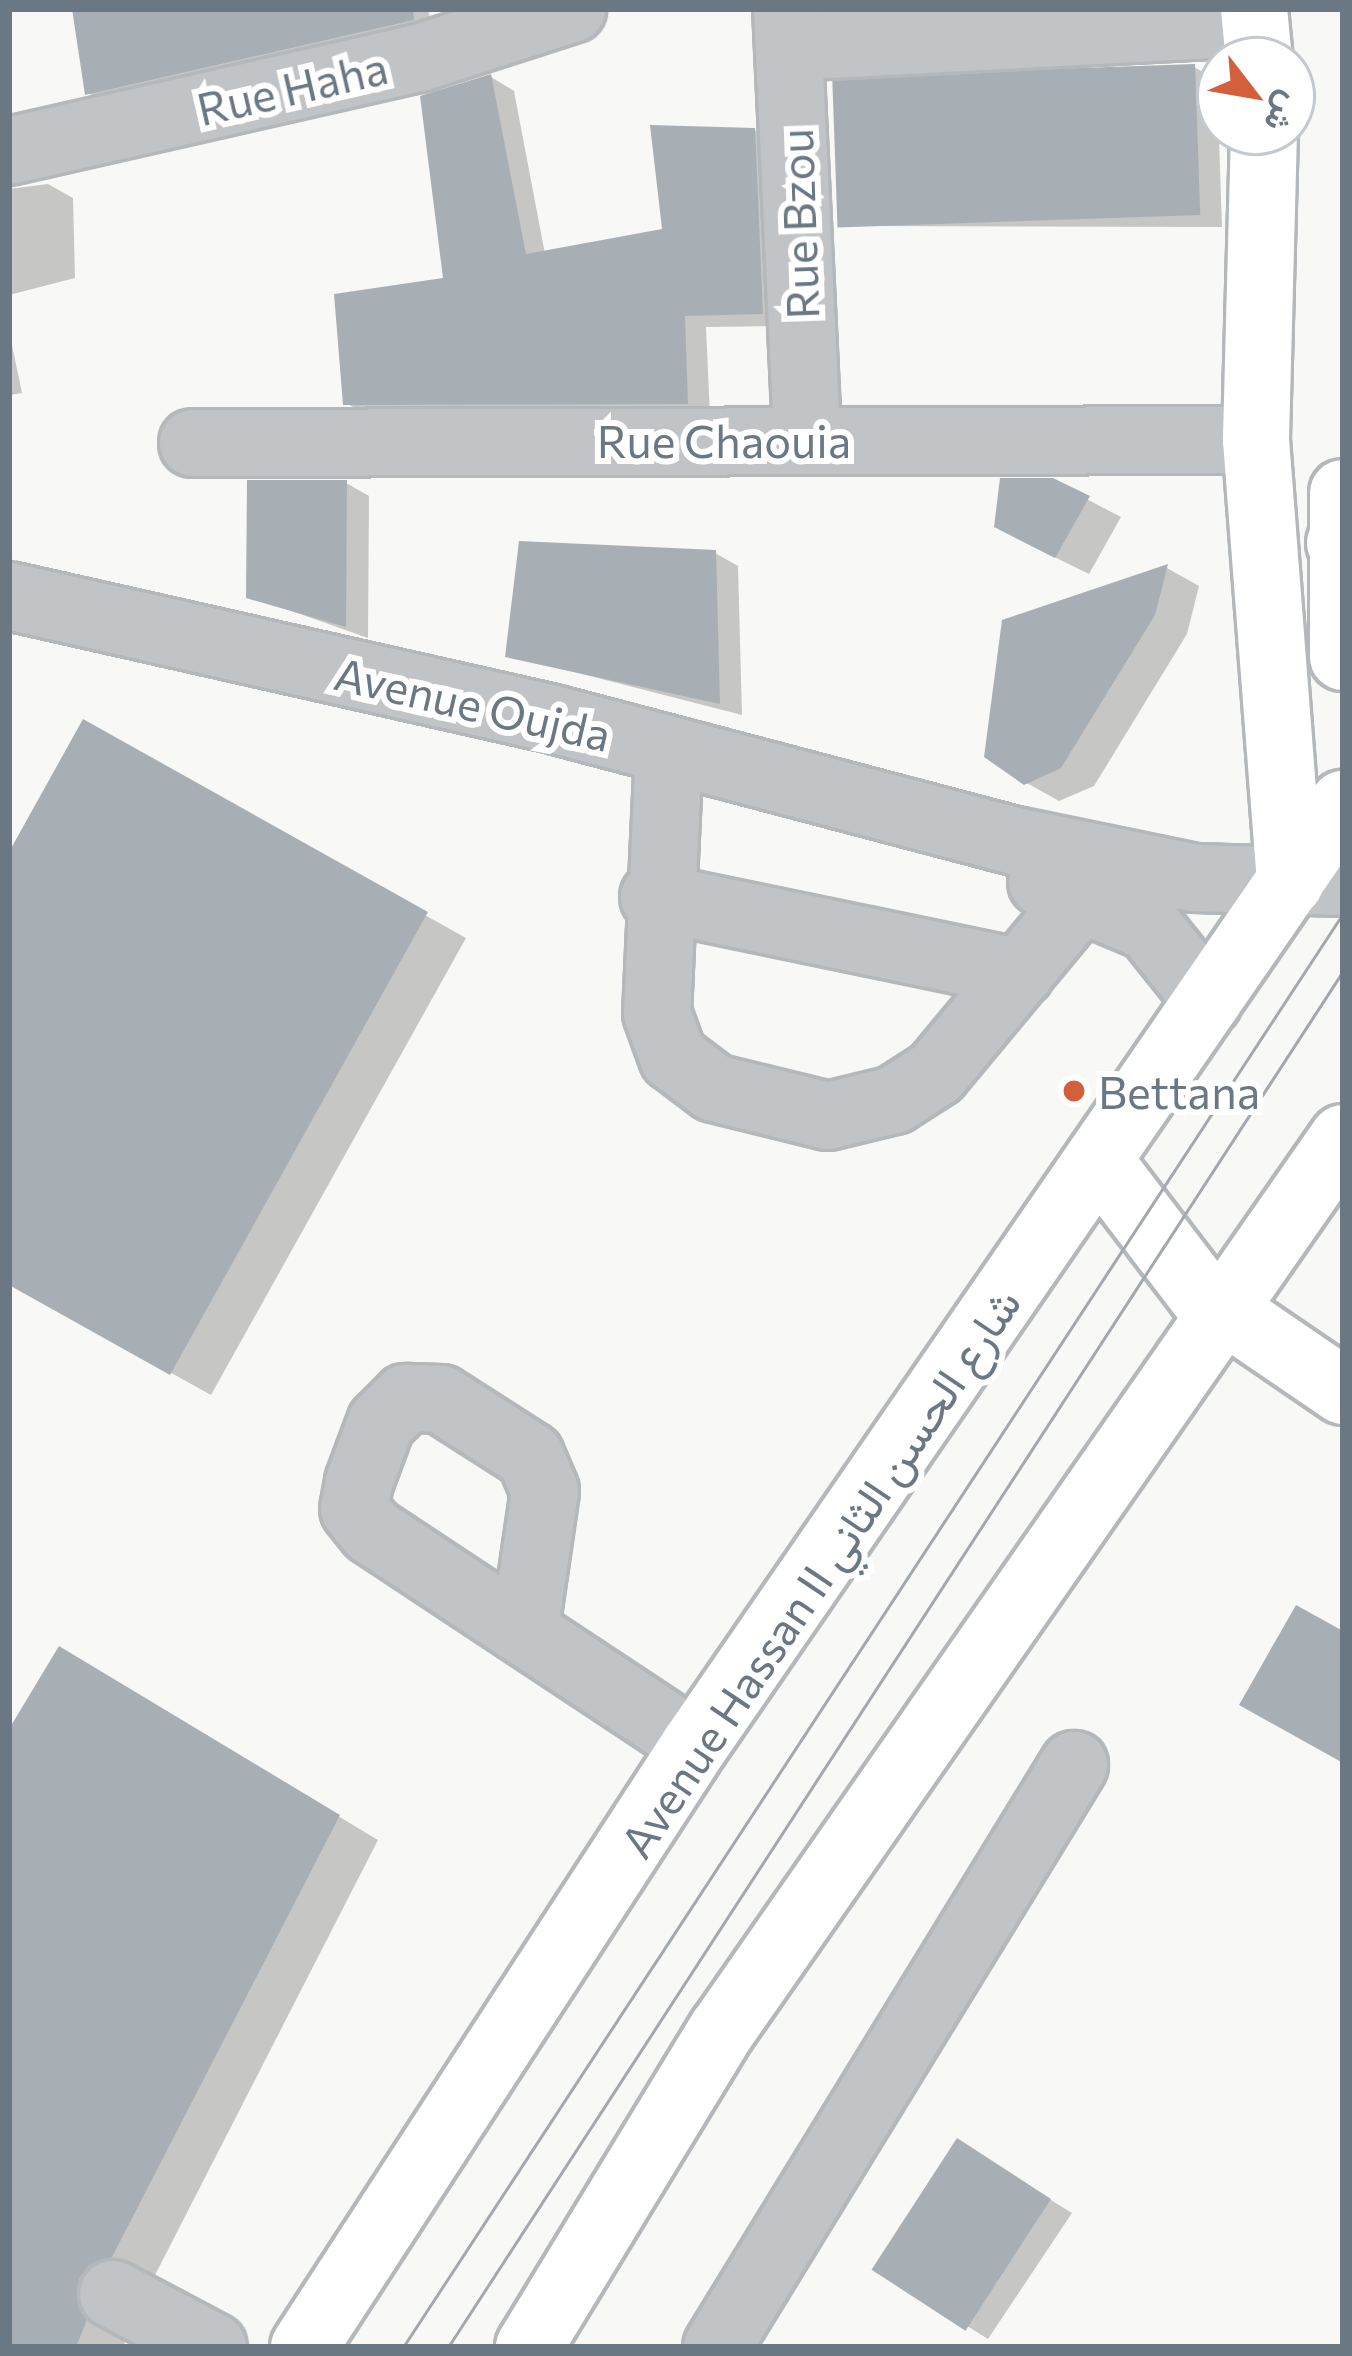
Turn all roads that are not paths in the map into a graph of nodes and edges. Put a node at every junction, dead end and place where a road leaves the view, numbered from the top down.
1 (572, 9) edge
2 (788, 28) edge
3 (1255, 31) edge
4 (9, 151) edge
5 (1263, 156) edge
6 (807, 439) junction
7 (1256, 440) junction
8 (193, 443) dead end
9 (1342, 527) edge
10 (9, 596) edge
11 (1343, 657) edge
12 (669, 750) junction
13 (1343, 804) edge
14 (933, 823) junction
15 (1316, 882) edge
16 (654, 897) junction
17 (1082, 897) junction
18 (1020, 973) junction
19 (1208, 1001) junction
20 (1343, 1138) edge
21 (1100, 1162) junction
22 (1227, 1315) junction
23 (1343, 1391) edge
24 (525, 1628) dead end
25 (695, 1745) junction
26 (1074, 1765) dead end
27 (113, 2294) dead end
28 (213, 2347) edge
29 (304, 2347) edge
30 (529, 2347) edge
31 (717, 2347) edge

1 - 4 street, Rue Haha
2 - 3 street
2 - 6 street, Rue Bzou
5 - 7 main road
6 - 7 street, Rue Chaouia
6 - 8 street, Rue Chaouia
7 - 15 main road
9 - 11 main road
10 - 12 street, Avenue Oujda
12 - 14 street, Avenue Oujda
12 - 16 street
13 - 15 main road, Avenue Hassan II شارع الحسن الثاني
14 - 15 street, Avenue Oujda
14 - 17 street, Avenue Oujda
15 - 19 main road, Avenue Hassan II شارع الحسن الثاني
16 - 18 street
16 - 18 street
17 - 18 street
17 - 19 street, Avenue Oujda
19 - 21 main road, Avenue Hassan II شارع الحسن الثاني
20 - 22 main road
21 - 22 main road
21 - 25 main road, Avenue Hassan II شارع الحسن الثاني
22 - 23 main road
22 - 30 main road
24 - 25 street
25 - 29 main road, Avenue Hassan II شارع الحسن الثاني
26 - 31 street
27 - 28 street

